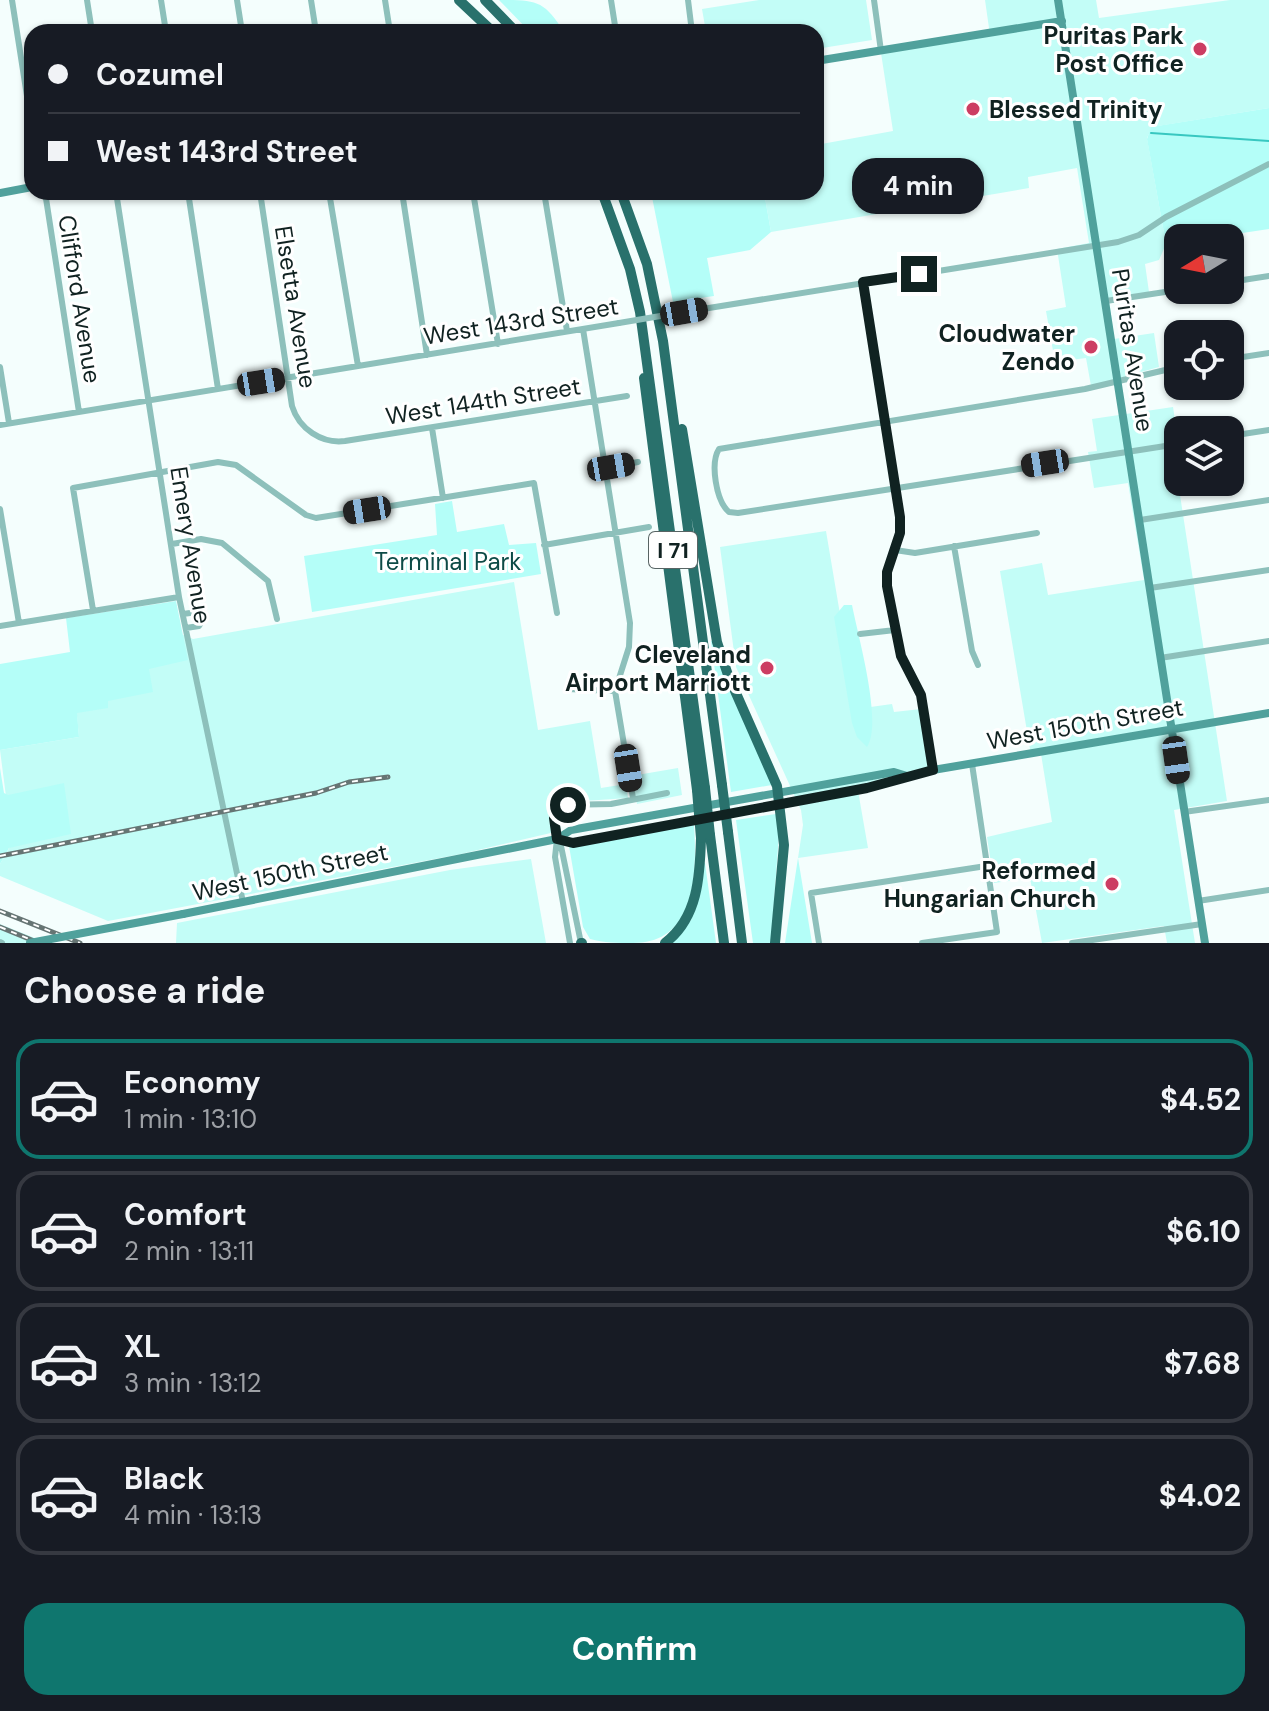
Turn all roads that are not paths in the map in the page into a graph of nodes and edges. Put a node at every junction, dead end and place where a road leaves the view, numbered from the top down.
1 (12, 0) edge
2 (87, 0) edge
3 (161, 0) edge
4 (237, 0) edge
5 (311, 0) edge
6 (385, 0) edge
7 (459, 0) edge
8 (485, 0) edge
9 (611, 0) edge
10 (688, 0) edge
11 (874, 0) edge
12 (1058, 0) edge
13 (1062, 21) junction
14 (91, 24) edge
15 (165, 24) edge
16 (241, 24) edge
17 (315, 24) edge
18 (389, 24) edge
19 (484, 24) edge
20 (508, 24) edge
21 (615, 24) edge
22 (691, 24) edge
23 (881, 51) junction
24 (824, 60) edge
25 (24, 77) edge
26 (1269, 164) edge
27 (24, 188) edge
28 (0, 193) edge
29 (46, 200) edge
30 (117, 200) edge
31 (189, 200) edge
32 (261, 200) edge
33 (330, 200) edge
34 (403, 200) edge
35 (474, 200) edge
36 (545, 200) edge
37 (605, 200) edge
38 (624, 200) edge
39 (1096, 246) junction
40 (1269, 276) edge
41 (1244, 280) edge
42 (863, 282) junction
43 (1164, 292) edge
44 (1106, 301) junction
45 (583, 329) junction
46 (567, 331) junction
47 (498, 344) junction
48 (1269, 353) edge
49 (427, 355) junction
50 (1244, 357) edge
51 (358, 366) junction
52 (0, 367) edge
53 (668, 370) junction
54 (1164, 370) edge
55 (288, 378) junction
56 (1118, 380) junction
57 (218, 389) junction
58 (627, 396) dead end
59 (149, 401) junction
60 (595, 401) junction
61 (79, 412) junction
62 (9, 423) junction
63 (884, 423) junction
64 (0, 425) edge
65 (432, 428) junction
66 (1269, 430) edge
67 (1244, 434) edge
68 (345, 441) joint
69 (1164, 446) edge
70 (1128, 451) junction
71 (638, 462) dead end
72 (606, 468) junction
73 (160, 472) junction
74 (895, 487) junction
75 (443, 498) junction
76 (1269, 500) edge
77 (0, 509) edge
78 (1140, 520) junction
79 (649, 527) dead end
80 (616, 532) junction
81 (1037, 533) dead end
82 (172, 544) junction
83 (544, 545) junction
84 (954, 546) junction
85 (895, 550) junction
86 (1269, 570) edge
87 (1150, 588) junction
88 (179, 597) junction
89 (93, 610) junction
90 (557, 613) dead end
91 (183, 614) junction
92 (277, 619) dead end
93 (19, 623) junction
94 (0, 626) edge
95 (186, 628) junction
96 (895, 630) junction
97 (860, 634) dead end
98 (1269, 641) edge
99 (1160, 658) junction
100 (978, 665) dead end
101 (567, 689) dead end
102 (615, 691) junction
103 (1269, 713) edge
104 (1171, 728) junction
105 (972, 764) junction
106 (933, 770) junction
107 (667, 793) dead end
108 (633, 798) junction
109 (779, 800) junction
110 (1269, 800) edge
111 (1184, 812) junction
112 (706, 836) junction
113 (557, 839) junction
114 (986, 866) junction
115 (1269, 890) edge
116 (1198, 901) junction
117 (243, 902) junction
118 (1202, 924) junction
119 (30, 943) edge
120 (570, 943) edge
121 (581, 943) edge
122 (665, 943) edge
123 (724, 943) edge
124 (742, 943) edge
125 (775, 943) edge
126 (819, 943) edge
127 (922, 943) edge
128 (1072, 943) edge
129 (1205, 943) edge

1 - 25 street
2 - 14 street
3 - 15 street
4 - 16 street
5 - 17 street
6 - 18 street
7 - 19 highway
8 - 20 highway
9 - 21 street
10 - 22 street
11 - 23 street
12 - 13 main road, Puritas Avenue
13 - 23 main road
13 - 39 main road, Puritas Avenue
23 - 24 main road
26 - 39 street, West 143rd Street
27 - 28 main road
29 - 61 street, Clifford Avenue
30 - 59 street, Emery Avenue
31 - 57 street
32 - 55 street, Elsetta Avenue
33 - 51 street
34 - 49 street
35 - 47 street
36 - 46 street
37 - 112 highway, bridge
38 - 53 highway, I 71
39 - 42 street, West 143rd Street
39 - 44 main road, Puritas Avenue
40 - 41 street
42 - 45 street, West 143rd Street, bridge
42 - 63 street
43 - 44 street
44 - 56 main road, Puritas Avenue
45 - 46 street, West 143rd Street
45 - 60 street
46 - 47 street, West 143rd Street
47 - 49 street, West 143rd Street
48 - 50 street
49 - 51 street, West 143rd Street
51 - 55 street, West 143rd Street
52 - 62 street
53 - 109 highway
53 - 124 highway, I 71, bridge
54 - 56 street
55 - 57 street, West 143rd Street
55 - 68 street, Elsetta Avenue
56 - 63 street
56 - 70 main road, Puritas Avenue
57 - 59 street, West 143rd Street
58 - 60 street, West 144th Street
59 - 61 street, West 143rd Street
59 - 73 street, Emery Avenue
60 - 65 street, West 144th Street
60 - 72 street
61 - 62 street, West 143rd Street
62 - 64 street, West 143rd Street
63 - 74 street
63 - 74 street
65 - 68 street, West 144th Street
65 - 75 street
66 - 67 street
69 - 70 street
70 - 74 street
70 - 78 main road, Puritas Avenue
71 - 72 street
72 - 80 street
73 - 75 street
73 - 82 street, Emery Avenue
73 - 89 street
74 - 85 street
75 - 83 street
76 - 78 street
77 - 93 street
78 - 87 main road, Puritas Avenue
79 - 80 street
80 - 83 street
80 - 102 street
81 - 84 street
82 - 88 street, Emery Avenue
82 - 92 street
83 - 90 street
84 - 85 street
84 - 100 street
85 - 96 street
86 - 87 street
87 - 99 main road, Puritas Avenue
88 - 89 street
88 - 91 street, Emery Avenue
89 - 93 street
91 - 95 street, Emery Avenue
91 - 95 street
93 - 94 street
95 - 117 street, Emery Avenue
96 - 97 street
96 - 106 street
98 - 99 street
99 - 104 main road, Puritas Avenue
101 - 102 street
102 - 108 street
103 - 104 main road, West 150th Street
104 - 105 main road, West 150th Street
104 - 111 main road, Puritas Avenue
105 - 106 main road, West 150th Street
105 - 114 street
106 - 109 main road, West 150th Street
107 - 108 street
108 - 113 street
109 - 113 main road, West 150th Street
109 - 125 highway
110 - 111 street
111 - 116 main road, Puritas Avenue
112 - 122 highway
112 - 123 highway
113 - 117 main road, West 150th Street
113 - 120 street
113 - 121 street
114 - 126 street
114 - 127 street
115 - 116 street
116 - 118 main road, Puritas Avenue
117 - 119 main road, West 150th Street, bridge
118 - 128 street
118 - 129 main road, Puritas Avenue

